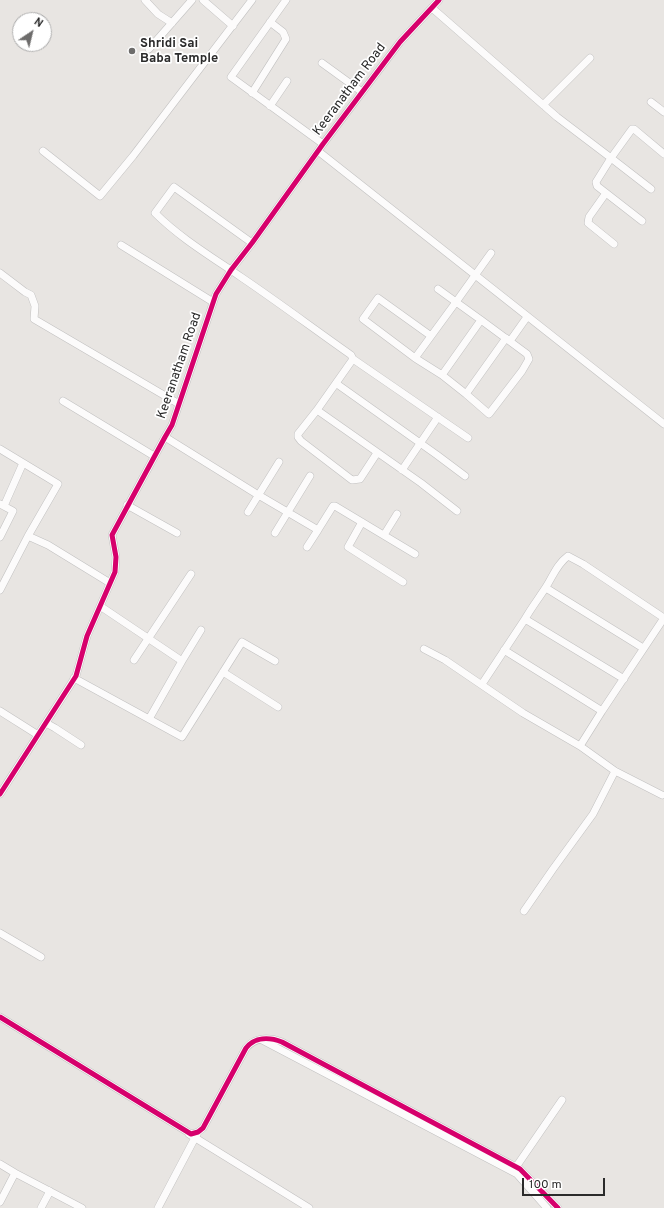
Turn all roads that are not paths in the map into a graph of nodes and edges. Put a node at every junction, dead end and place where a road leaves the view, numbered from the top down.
1 (145, 0) edge
2 (192, 0) edge
3 (203, 0) edge
4 (252, 0) edge
5 (286, 0) edge
6 (439, 0) edge
7 (432, 8) junction
8 (270, 22) junction
9 (172, 23) junction
10 (233, 26) junction
11 (149, 49) dead end
12 (590, 58) dead end
13 (322, 63) dead end
14 (287, 81) dead end
15 (362, 92) junction
16 (252, 93) junction
17 (651, 102) dead end
18 (544, 105) junction
19 (270, 106) junction
20 (664, 112) edge
21 (323, 144) junction
22 (42, 151) dead end
23 (318, 151) junction
24 (664, 154) edge
25 (611, 158) junction
26 (651, 188) dead end
27 (606, 193) junction
28 (642, 221) dead end
29 (252, 243) junction
30 (614, 244) dead end
31 (121, 245) dead end
32 (491, 254) dead end
33 (231, 270) junction
34 (0, 273) edge
35 (475, 276) junction
36 (438, 289) dead end
37 (213, 302) junction
38 (456, 302) junction
39 (527, 316) junction
40 (481, 320) junction
41 (431, 336) junction
42 (508, 340) junction
43 (415, 358) junction
44 (353, 359) junction
45 (442, 375) junction
46 (337, 384) junction
47 (466, 394) junction
48 (63, 401) dead end
49 (179, 404) junction
50 (317, 410) junction
51 (438, 418) junction
52 (664, 424) edge
53 (165, 436) junction
54 (468, 438) dead end
55 (420, 443) junction
56 (0, 449) edge
57 (377, 453) junction
58 (154, 456) junction
59 (279, 462) dead end
60 (23, 463) junction
61 (402, 470) junction
62 (310, 476) dead end
63 (465, 476) dead end
64 (258, 496) junction
65 (2, 505) edge
66 (127, 505) junction
67 (457, 511) dead end
68 (248, 512) dead end
69 (288, 513) junction
70 (397, 514) dead end
71 (362, 522) junction
72 (318, 530) junction
73 (177, 533) dead end
74 (275, 533) dead end
75 (384, 535) junction
76 (28, 536) junction
77 (0, 537) edge
78 (307, 547) dead end
79 (415, 554) dead end
80 (191, 574) dead end
81 (403, 582) dead end
82 (110, 583) junction
83 (546, 588) junction
84 (0, 590) edge
85 (100, 606) junction
86 (664, 618) edge
87 (525, 619) junction
88 (201, 630) dead end
89 (148, 638) junction
90 (643, 648) junction
91 (424, 649) dead end
92 (504, 650) junction
93 (134, 660) dead end
94 (182, 661) junction
95 (275, 661) dead end
96 (223, 672) junction
97 (74, 678) junction
98 (624, 679) junction
99 (482, 684) junction
100 (278, 707) dead end
101 (0, 711) edge
102 (602, 711) junction
103 (149, 719) junction
104 (46, 723) junction
105 (38, 735) junction
106 (81, 745) dead end
107 (580, 746) junction
108 (615, 771) junction
109 (0, 794) edge
110 (663, 795) edge
111 (524, 911) dead end
112 (0, 933) edge
113 (41, 956) dead end
114 (0, 1017) edge
115 (262, 1040) junction
116 (562, 1100) dead end
117 (197, 1135) junction
118 (0, 1164) edge
119 (516, 1167) junction
120 (15, 1173) junction
121 (50, 1191) junction
122 (0, 1202) edge
123 (41, 1208) edge
124 (82, 1208) edge
125 (158, 1208) edge
126 (309, 1208) edge
127 (547, 1208) edge
128 (558, 1208) edge

1 - 9 street
2 - 9 street
3 - 10 street
4 - 10 street
5 - 8 street
6 - 7 street, Keeranatham Road
7 - 15 street, Keeranatham Road
7 - 18 street
8 - 16 street
8 - 16 street
9 - 11 street
10 - 22 street
12 - 18 street
13 - 15 street
14 - 19 street
15 - 21 street, Keeranatham Road
16 - 19 street
17 - 20 street
18 - 25 street
19 - 21 street
21 - 23 street, Keeranatham Road
23 - 29 street, Keeranatham Road
23 - 35 street
24 - 25 street
25 - 26 street
25 - 27 street
27 - 28 street
27 - 30 street
29 - 33 street, Keeranatham Road
29 - 33 street
31 - 37 street
32 - 35 street
33 - 37 street, Keeranatham Road
33 - 44 street
34 - 49 street
35 - 38 street
35 - 39 street
36 - 38 street
37 - 49 street, Keeranatham Road
38 - 40 street
38 - 41 street
39 - 42 street
39 - 52 street
40 - 42 street
40 - 45 street
41 - 43 street
41 - 43 street
42 - 47 street
42 - 47 street
43 - 45 street
44 - 46 street
44 - 51 street
45 - 47 street
46 - 50 street
46 - 55 street
48 - 58 street
49 - 53 street, Keeranatham Road
50 - 57 street
50 - 57 street
51 - 54 street
51 - 55 street
53 - 58 street, Keeranatham Road
53 - 64 street
55 - 61 street
55 - 63 street
56 - 60 street
57 - 61 street
58 - 66 street, Keeranatham Road
59 - 64 street
60 - 65 street
60 - 76 street
61 - 67 street
62 - 69 street
64 - 68 street
64 - 69 street
65 - 77 street
66 - 73 street
66 - 82 street, Keeranatham Road
69 - 72 street
69 - 74 street
70 - 75 street
71 - 72 street
71 - 75 street
71 - 81 street
72 - 78 street
75 - 79 street
76 - 82 street
76 - 84 street
80 - 89 street
82 - 85 street, Keeranatham Road
83 - 86 street
83 - 87 street
83 - 90 street
85 - 89 street
85 - 97 street, Keeranatham Road
86 - 90 street
87 - 92 street
87 - 98 street
88 - 94 street
89 - 93 street
89 - 94 street
90 - 98 street
91 - 99 street
92 - 99 street
92 - 102 street
94 - 103 street
95 - 96 street
96 - 100 street
96 - 103 street
97 - 103 street
97 - 104 street, Keeranatham Road
98 - 102 street
99 - 107 street
101 - 105 street
102 - 107 street
104 - 105 street, Keeranatham Road
104 - 106 street
105 - 109 street, Keeranatham Road
107 - 108 street
108 - 110 street
108 - 111 street
112 - 113 street
114 - 117 street
115 - 117 street
115 - 119 street
115 - 127 street
116 - 119 street
117 - 125 street
117 - 126 street
118 - 120 street
119 - 128 street
120 - 121 street
120 - 122 street
121 - 123 street
121 - 124 street

